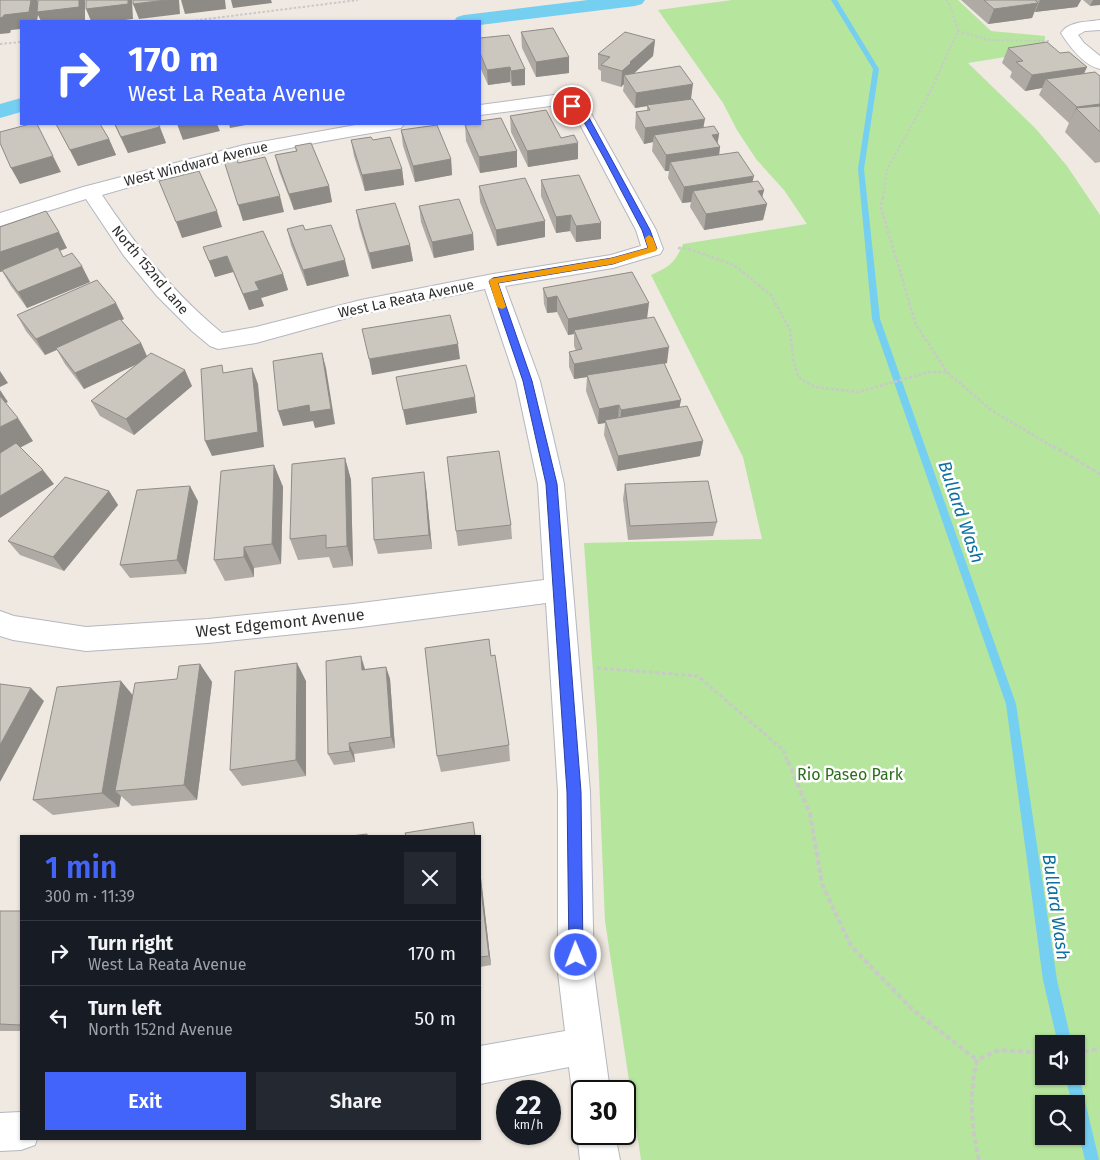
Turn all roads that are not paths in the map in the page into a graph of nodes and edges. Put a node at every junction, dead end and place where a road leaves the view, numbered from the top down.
1 (1100, 25) edge
2 (1100, 64) edge
3 (481, 110) edge
4 (388, 125) edge
5 (90, 191) junction
6 (0, 220) edge
7 (493, 281) junction
8 (218, 341) joint
9 (560, 590) junction
10 (0, 624) edge
11 (585, 1046) junction
12 (481, 1065) edge
13 (590, 1080) edge
14 (20, 1131) edge
15 (0, 1132) edge
16 (598, 1145) edge
17 (600, 1160) edge

1 - 2 street
3 - 7 street, West La Reata Avenue
4 - 5 street, West Windward Avenue
5 - 6 street, West Windward Avenue
5 - 8 street, North 152nd Lane
7 - 8 street, West La Reata Avenue
7 - 9 street
9 - 10 street, West Edgemont Avenue
9 - 11 street
11 - 12 street
11 - 13 street
14 - 15 street
16 - 17 street

